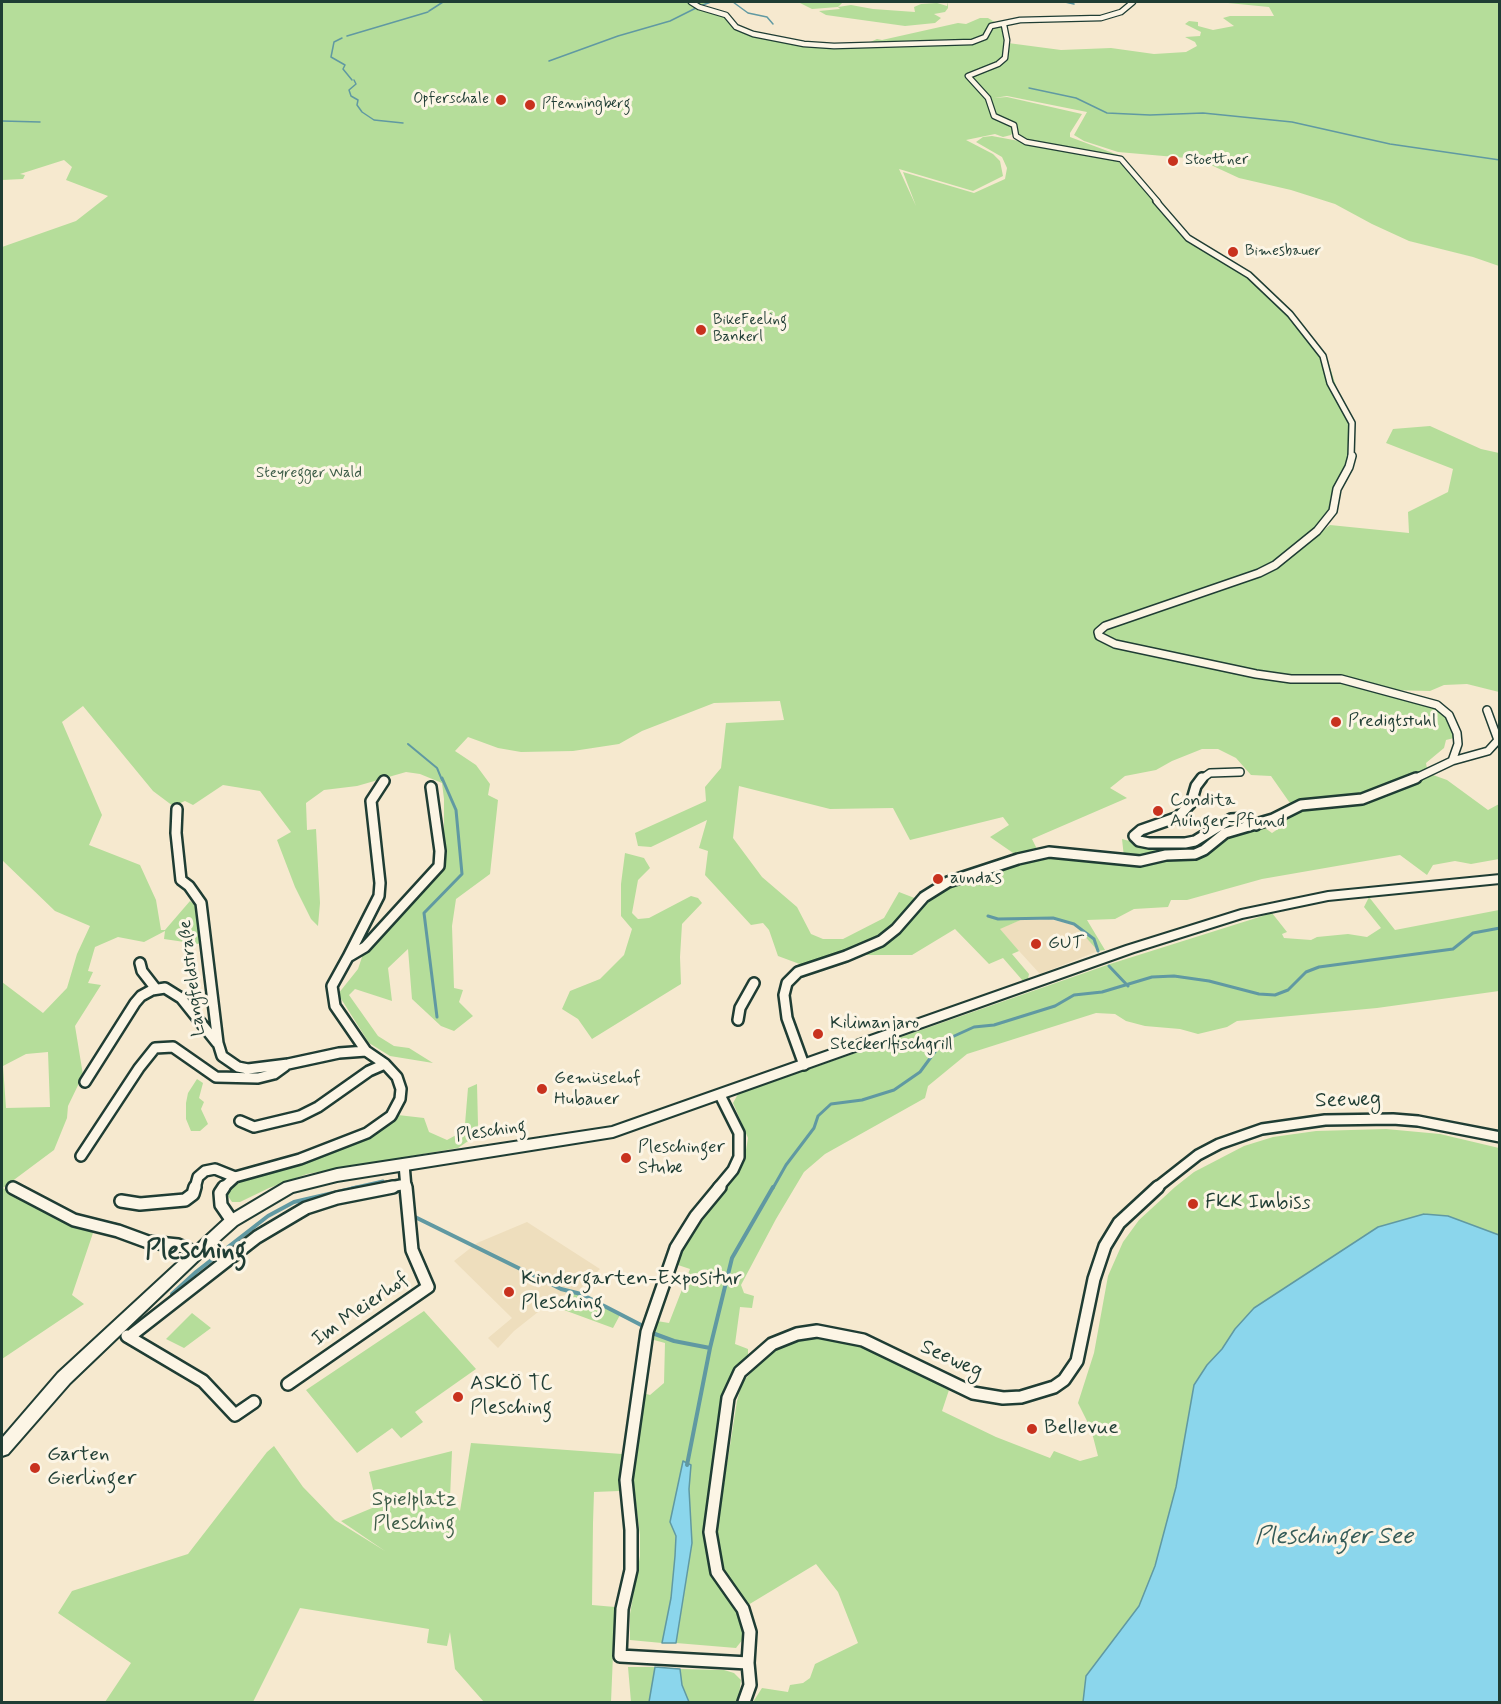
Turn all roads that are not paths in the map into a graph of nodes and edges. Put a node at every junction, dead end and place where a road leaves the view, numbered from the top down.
1 (691, 2) edge
2 (1133, 2) edge
3 (1004, 25) junction
4 (1487, 710) dead end
5 (1452, 761) junction
6 (1240, 772) dead end
7 (384, 781) dead end
8 (431, 787) dead end
9 (177, 808) dead end
10 (1256, 825) junction
11 (1500, 879) edge
12 (348, 957) junction
13 (140, 963) dead end
14 (754, 983) dead end
15 (156, 989) junction
16 (738, 1020) dead end
17 (218, 1043) junction
18 (366, 1052) junction
19 (288, 1064) junction
20 (385, 1064) junction
21 (804, 1065) junction
22 (85, 1082) dead end
23 (720, 1095) junction
24 (240, 1121) dead end
25 (1500, 1137) edge
26 (81, 1156) dead end
27 (404, 1164) junction
28 (235, 1177) junction
29 (406, 1184) junction
30 (13, 1188) dead end
31 (121, 1201) dead end
32 (232, 1221) junction
33 (196, 1253) junction
34 (115, 1330) junction
35 (129, 1337) junction
36 (288, 1384) dead end
37 (254, 1402) dead end
38 (2, 1449) edge
39 (748, 1663) junction
40 (744, 1702) edge

1 - 3 street
2 - 3 street
3 - 5 street
4 - 5 street
5 - 10 street
6 - 10 street
7 - 12 street
8 - 12 street
9 - 17 street, Langfeldstraße
10 - 21 street
11 - 21 main road, Plesching
12 - 18 street
13 - 15 street
14 - 16 street
15 - 17 street, Langfeldstraße
15 - 22 street
17 - 19 street, Langfeldstraße
18 - 19 street, Langfeldstraße
18 - 20 street
19 - 26 street, Langfeldstraße
20 - 24 street
20 - 28 street
21 - 23 main road, Plesching
23 - 27 main road, Plesching
23 - 39 street
25 - 39 street, Seeweg
27 - 29 street, Im Meierhof
27 - 32 main road, Plesching
28 - 31 street
28 - 32 street
29 - 35 street
29 - 36 street, Im Meierhof
30 - 33 street
32 - 33 main road, Plesching
33 - 34 main road, Plesching
34 - 35 street
34 - 38 main road, Plesching
35 - 37 street
39 - 40 street, Seeweg

